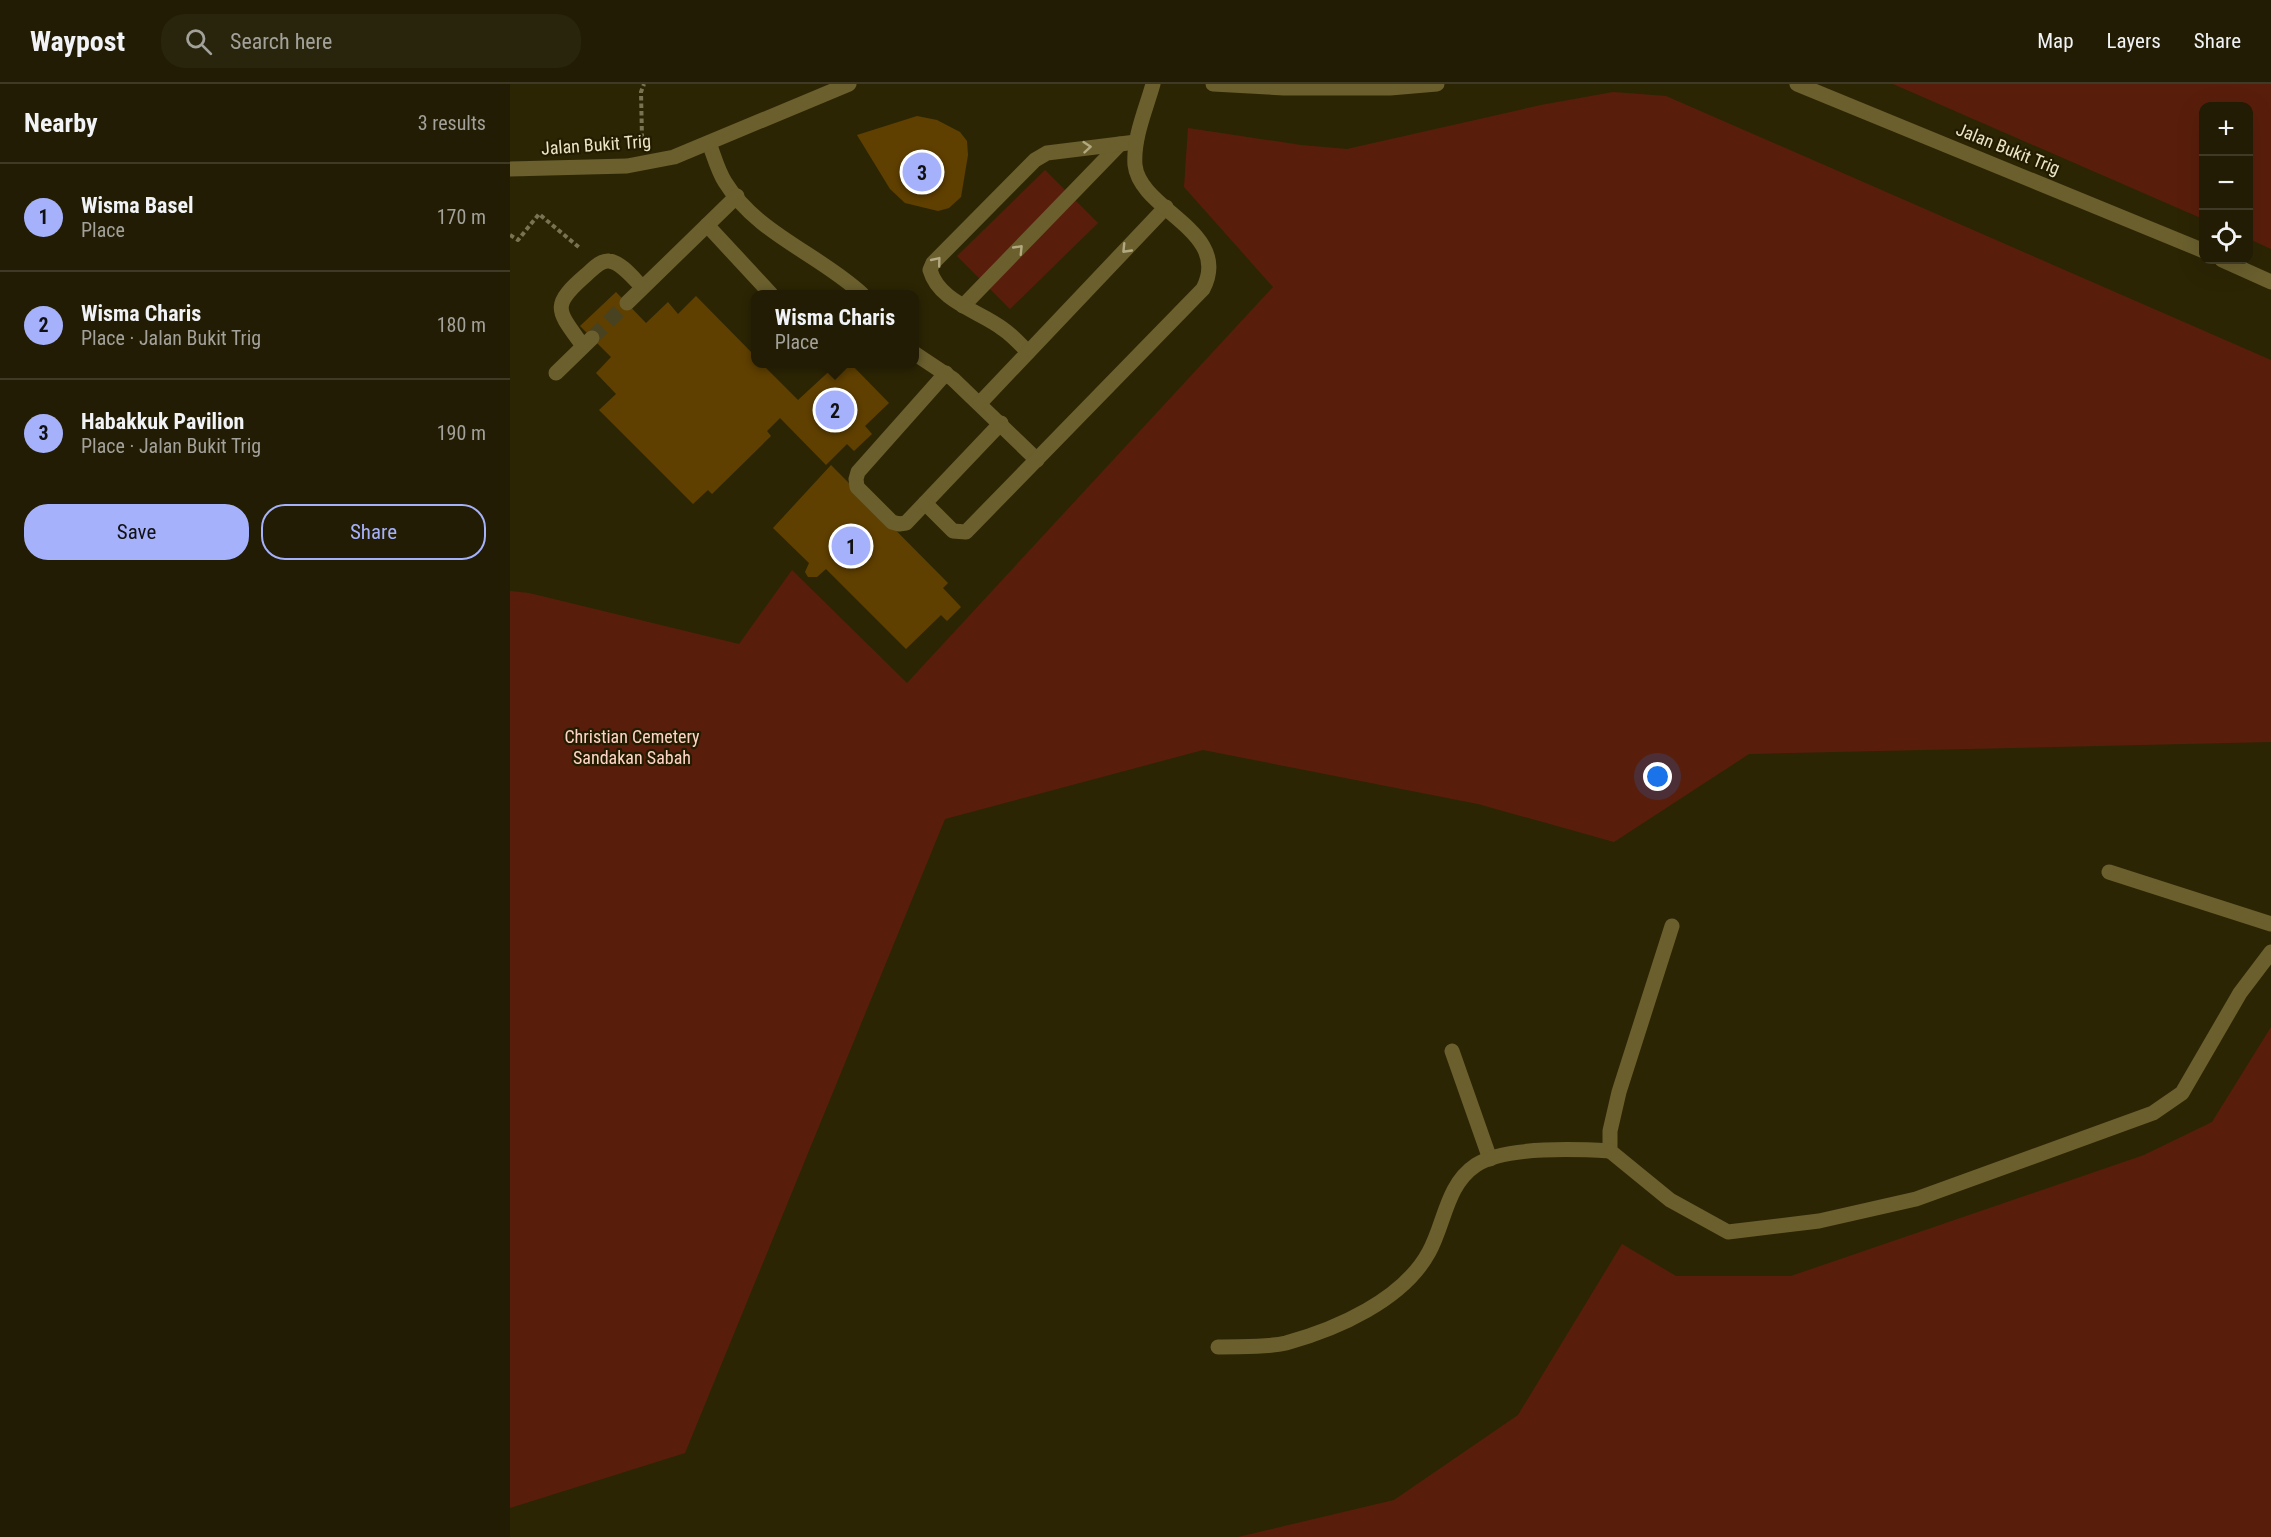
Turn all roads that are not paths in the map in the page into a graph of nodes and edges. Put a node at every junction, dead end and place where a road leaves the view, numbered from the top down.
1 (849, 84) edge
2 (1154, 84) edge
3 (1213, 84) edge
4 (1437, 84) edge
5 (1797, 84) edge
6 (1136, 142) junction
7 (709, 143) junction
8 (1120, 144) junction
9 (510, 169) edge
10 (737, 196) junction
11 (1166, 207) junction
12 (707, 225) junction
13 (2199, 249) edge
14 (2231, 264) edge
15 (2271, 282) edge
16 (642, 287) junction
17 (767, 290) edge
18 (858, 290) edge
19 (627, 303) tunnel mouth
20 (963, 306) junction
21 (1028, 352) junction
22 (919, 356) edge
23 (556, 373) dead end
24 (946, 373) junction
25 (980, 402) junction
26 (1000, 423) junction
27 (1037, 460) junction
28 (925, 503) junction
29 (2109, 872) dead end
30 (2271, 924) edge
31 (1672, 926) dead end
32 (2271, 952) edge
33 (1452, 1051) dead end
34 (1610, 1151) junction
35 (1490, 1159) junction
36 (1218, 1347) dead end

1 - 7 street, Jalan Bukit Trig
2 - 6 street
3 - 4 street
5 - 13 street, Jalan Bukit Trig
6 - 8 street
6 - 11 street
7 - 9 street, Jalan Bukit Trig
7 - 10 street
20 -> 8 street
20 -> 8 street
10 - 12 street
10 - 18 street
11 -> 21 street
11 - 27 street
12 - 16 street
12 - 17 street
14 - 15 street
16 - 19 street
16 - 23 street
20 - 21 street
21 - 25 street
22 - 24 street
24 - 25 street
24 - 28 street
25 - 26 street
26 - 27 street
26 - 28 street
27 - 28 street
29 - 30 street
31 - 34 street
32 - 34 street
33 - 35 street
34 - 35 street
35 - 36 street

